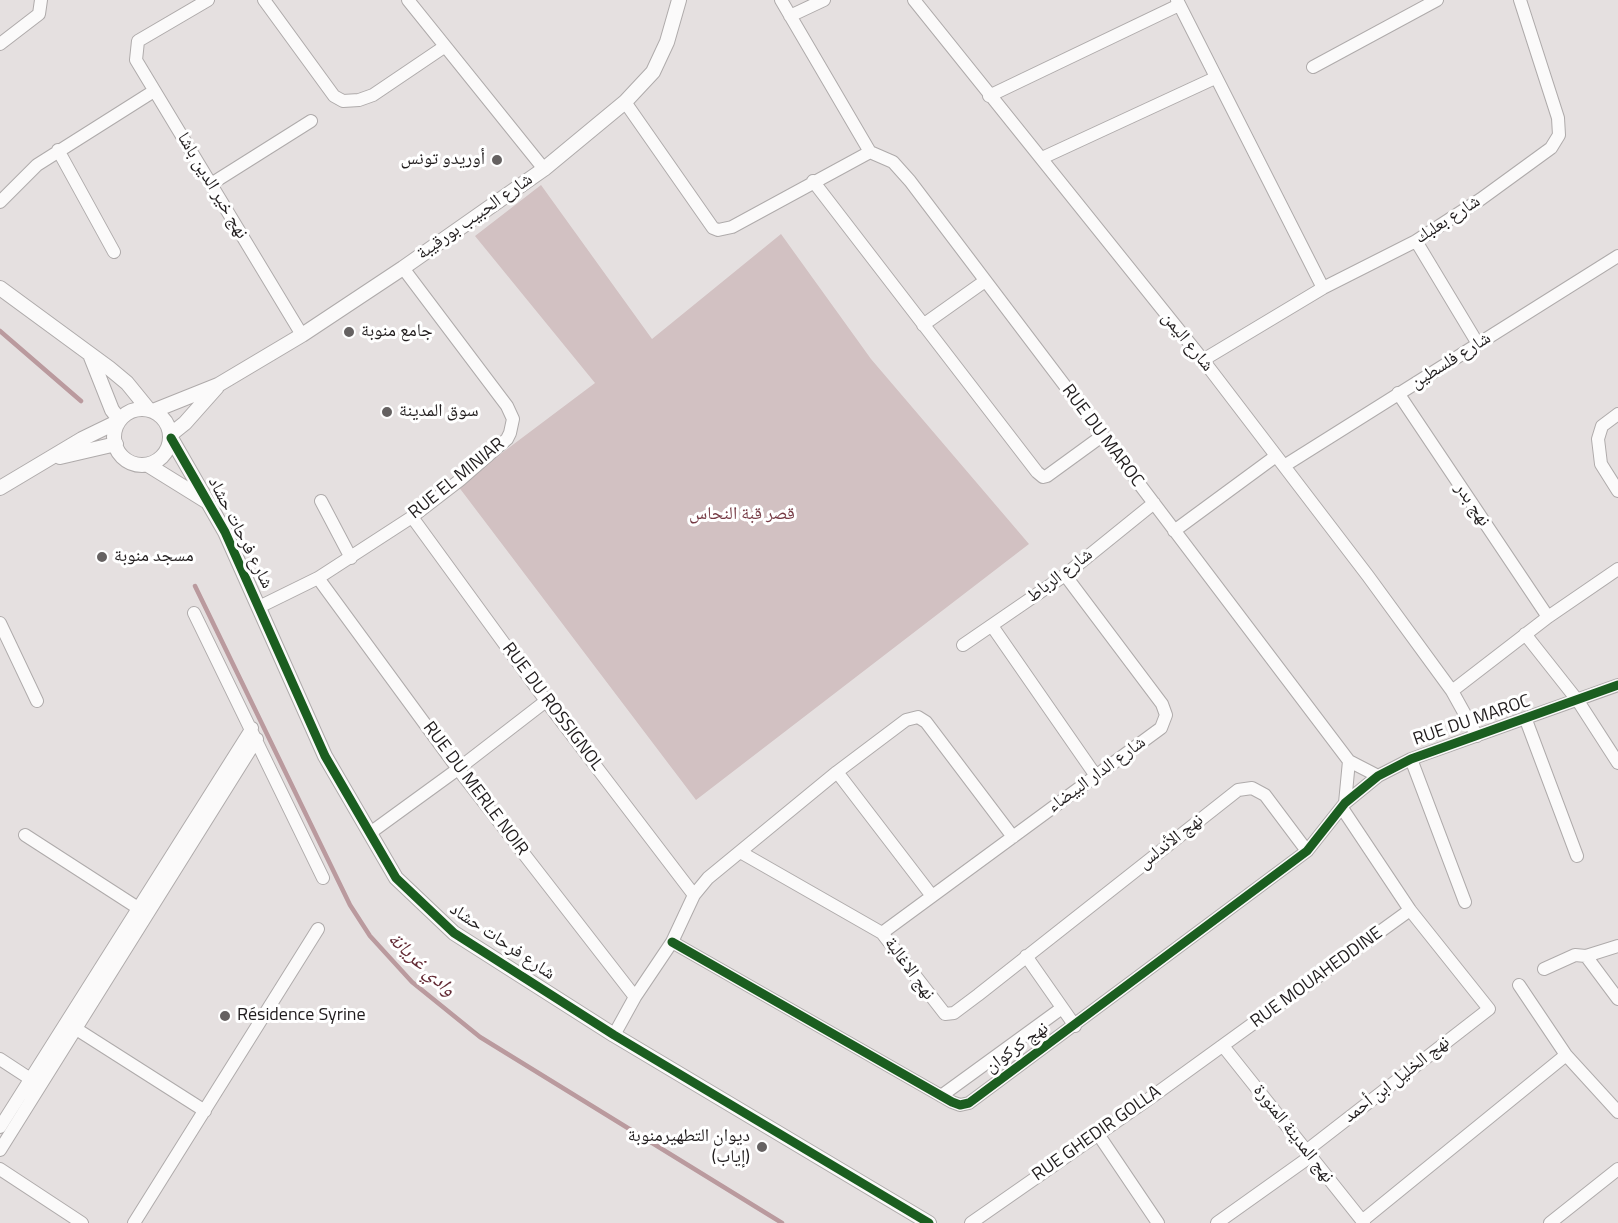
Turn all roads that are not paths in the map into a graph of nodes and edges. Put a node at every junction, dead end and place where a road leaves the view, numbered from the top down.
1 (41, 0) edge
2 (208, 0) edge
3 (264, 0) edge
4 (408, 0) edge
5 (679, 0) edge
6 (782, 0) edge
7 (824, 0) edge
8 (914, 0) edge
9 (1437, 0) edge
10 (1520, 0) edge
11 (1178, 3) edge
12 (790, 16) junction
13 (0, 44) edge
14 (444, 47) junction
15 (1314, 67) dead end
16 (1215, 78) junction
17 (154, 91) junction
18 (989, 96) junction
19 (625, 102) junction
20 (311, 121) dead end
21 (58, 150) junction
22 (870, 152) junction
23 (1042, 158) junction
24 (544, 169) junction
25 (813, 181) junction
26 (211, 184) junction
27 (0, 201) edge
28 (1416, 241) junction
29 (114, 252) dead end
30 (1615, 258) edge
31 (404, 268) junction
32 (1618, 271) edge
33 (985, 281) junction
34 (0, 288) edge
35 (1323, 288) junction
36 (923, 325) junction
37 (302, 335) junction
38 (1479, 344) junction
39 (90, 355) junction
40 (1203, 360) junction
41 (218, 385) junction
42 (1398, 393) junction
43 (151, 411) junction
44 (1618, 414) edge
45 (118, 421) junction
46 (171, 436) junction
47 (1102, 436) junction
48 (116, 444) junction
49 (47, 460) junction
50 (1280, 461) junction
51 (148, 465) junction
52 (0, 488) edge
53 (1618, 491) edge
54 (206, 501) junction
55 (321, 501) dead end
56 (1154, 503) junction
57 (412, 517) junction
58 (1174, 531) junction
59 (351, 558) junction
60 (1618, 569) edge
61 (1065, 575) junction
62 (318, 578) junction
63 (259, 607) junction
64 (194, 613) dead end
65 (1548, 617) junction
66 (0, 624) edge
67 (992, 626) junction
68 (1525, 634) junction
69 (963, 645) dead end
70 (1618, 685) edge
71 (1452, 691) junction
72 (37, 701) dead end
73 (546, 701) junction
74 (1578, 701) junction
75 (1526, 720) junction
76 (254, 734) junction
77 (1477, 736) junction
78 (1411, 759) junction
79 (1349, 761) junction
80 (1618, 763) edge
81 (458, 769) junction
82 (837, 772) junction
83 (1096, 776) junction
84 (1378, 776) junction
85 (1344, 805) junction
86 (370, 833) junction
87 (26, 835) dead end
88 (1013, 837) junction
89 (1307, 851) junction
90 (742, 853) junction
91 (1577, 856) dead end
92 (323, 878) dead end
93 (694, 895) junction
94 (932, 896) junction
95 (1465, 902) dead end
96 (138, 908) junction
97 (1410, 910) junction
98 (318, 929) dead end
99 (882, 933) junction
100 (672, 942) junction
101 (1618, 946) edge
102 (1026, 956) junction
103 (1586, 956) junction
104 (1544, 969) dead end
105 (1519, 985) dead end
106 (635, 997) junction
107 (1618, 999) edge
108 (1062, 1008) junction
109 (71, 1026) junction
110 (1075, 1026) junction
111 (614, 1035) junction
112 (1223, 1046) junction
113 (1566, 1055) junction
114 (0, 1059) edge
115 (35, 1082) junction
116 (941, 1096) junction
117 (205, 1111) junction
118 (1618, 1112) edge
119 (0, 1127) edge
120 (1098, 1134) junction
121 (0, 1150) edge
122 (1308, 1154) junction
123 (0, 1169) edge
124 (1618, 1169) edge
125 (1363, 1222) edge
126 (82, 1223) edge
127 (134, 1223) edge
128 (929, 1223) edge
129 (971, 1223) edge
130 (1158, 1223) edge
131 (1217, 1223) edge
132 (1550, 1223) edge

1 - 13 street
2 - 17 street, نهج خير الدين باشا
3 - 14 street
4 - 14 street
5 - 19 street, شارع الحبيب بورقيبة
6 - 12 street
7 - 12 street
8 - 18 street, شارع اليمن
9 - 15 street
10 - 28 street, شارع بعلبك
11 - 16 street
11 - 18 street
12 - 22 street
14 - 24 street
16 - 23 street
16 - 35 street
17 - 21 street
17 - 26 street, نهج خير الدين باشا
18 - 23 street, شارع اليمن
19 - 24 street, شارع الحبيب بورقيبة
19 - 25 street
20 - 26 street
21 - 27 street
21 - 29 street
22 - 25 street
22 - 33 street, RUE DU MAROC
23 - 40 street, شارع اليمن
24 - 31 street, شارع الحبيب بورقيبة
25 - 36 street
26 - 37 street, نهج خير الدين باشا
28 - 35 street, شارع بعلبك
28 - 38 street
30 - 32 street
30 - 38 street, شارع فلسطين
31 - 37 street, شارع الحبيب بورقيبة
31 - 57 street, RUE EL MINIAR
33 - 36 street
33 - 47 street, RUE DU MAROC
34 - 39 street
35 - 40 street, شارع بعلبك
36 - 47 street
37 - 41 street, شارع الحبيب بورقيبة
38 - 42 street, شارع فلسطين
39 - 43 street
39 - 45 street
40 - 50 street, شارع اليمن
41 - 43 street, شارع الحبيب بورقيبة
41 - 46 street, شارع الحبيب بورقيبة
42 - 50 street, شارع فلسطين
42 - 65 street, نهج بدر
43 - 45 street
43 - 46 street
44 - 53 street
45 - 48 street
45 - 49 street
46 - 51 street
46 - 54 street, شارع فرحات حشاد
47 - 56 street, RUE DU MAROC
48 - 49 street
48 - 51 street
49 - 52 street
50 - 58 street, شارع فلسطين
50 - 71 street, شارع اليمن
51 - 54 street, شارع فرحات حشاد
54 - 63 street, شارع فرحات حشاد
55 - 59 street
56 - 58 street, RUE DU MAROC
56 - 61 street, شارع الرباط
57 - 59 street, RUE EL MINIAR
57 - 73 street, RUE DU ROSSIGNOL
58 - 79 street, RUE DU MAROC
59 - 62 street, RUE EL MINIAR
60 - 65 street
61 - 67 street, شارع الرباط
61 - 83 street, شارع الدار البيضاء
62 - 63 street, RUE EL MINIAR
62 - 81 street, RUE DU MERLE NOIR
63 - 86 street, شارع فرحات حشاد
64 - 76 street
65 - 68 street
66 - 72 street
67 - 69 street, شارع الرباط
67 - 83 street
68 - 71 street
68 - 74 street
70 - 74 street, RUE DU MAROC
71 - 77 street, شارع اليمن
73 - 81 street
73 - 93 street, RUE DU ROSSIGNOL
74 - 75 street, RUE DU MAROC
74 - 80 street
75 - 77 street, RUE DU MAROC
75 - 91 street
76 - 92 street
76 - 96 street
76 - 109 street
77 - 78 street, RUE DU MAROC
78 - 84 street, RUE DU MAROC
78 - 95 street
79 - 84 street, RUE DU MAROC
79 - 85 street
81 - 86 street
81 - 106 street, RUE DU MERLE NOIR
82 - 88 street
82 - 90 street
82 - 94 street
83 - 88 street, شارع الدار البيضاء
84 - 85 street, RUE DU MAROC
85 - 89 street, نهج كركوان
85 - 97 street
86 - 111 street, شارع فرحات حشاد
87 - 96 street
88 - 94 street, شارع الدار البيضاء
89 - 102 street, نهج الأندلس
89 - 110 street, نهج كركوان
90 - 93 street
90 - 99 street, نهج الاغالبة
93 - 100 street
94 - 99 street, شارع الدار البيضاء
96 - 109 street
97 - 112 street, RUE MOUAHEDDINE
97 - 122 street, نهج الخليل ابن أحمد
98 - 117 street
99 - 102 street, نهج الاغالبة
100 - 106 street
100 - 116 street, نهج كركوان
101 - 103 street
102 - 108 street
103 - 104 street
103 - 107 street
105 - 113 street
106 - 111 street
108 - 110 street
108 - 116 street, نهج كركوان
109 - 115 street
109 - 117 street
110 - 116 street, نهج كركوان
111 - 128 street, شارع فرحات حشاد
112 - 120 street, RUE GHEDIR GOLLA
112 - 122 street, نهج المدينة المنورة
113 - 118 street
113 - 125 street
114 - 115 street
115 - 119 street
115 - 121 street
117 - 127 street
120 - 129 street, RUE GHEDIR GOLLA
120 - 130 street
122 - 125 street, نهج المدينة المنورة
122 - 131 street, نهج الخليل ابن أحمد
123 - 126 street
124 - 132 street

